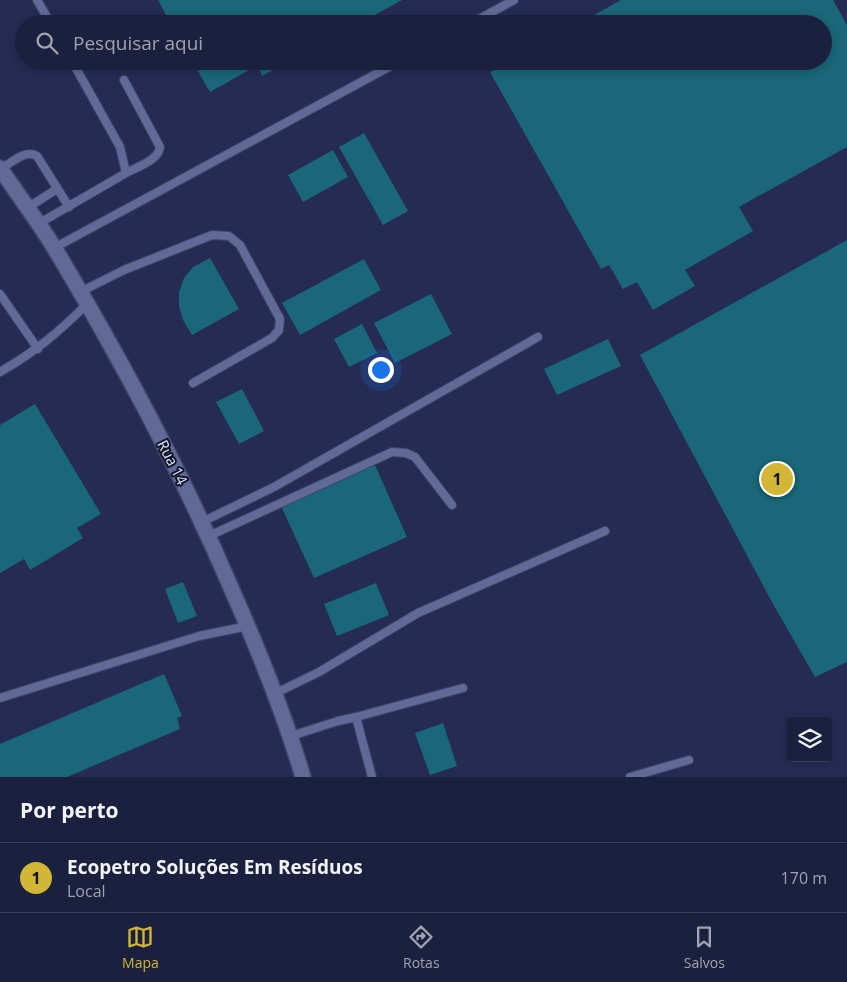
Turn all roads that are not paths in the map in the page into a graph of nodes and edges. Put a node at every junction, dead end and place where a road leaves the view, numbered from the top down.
1 (37, 0) edge
2 (514, 0) edge
3 (46, 15) edge
4 (486, 15) edge
5 (77, 70) edge
6 (383, 70) edge
7 (124, 80) dead end
8 (0, 168) edge
9 (126, 173) junction
10 (57, 189) junction
11 (68, 207) junction
12 (27, 208) junction
13 (38, 224) junction
14 (54, 248) junction
15 (0, 294) edge
16 (83, 298) junction
17 (538, 337) dead end
18 (38, 349) junction
19 (0, 372) edge
20 (193, 382) dead end
21 (452, 505) dead end
22 (206, 529) junction
23 (605, 530) dead end
24 (248, 626) junction
25 (463, 688) dead end
26 (274, 694) junction
27 (0, 698) edge
28 (356, 717) junction
29 (291, 736) junction
30 (689, 760) dead end
31 (303, 777) edge
32 (372, 777) edge
33 (630, 777) edge

1 - 3 lane
2 - 4 lane
5 - 9 lane
6 - 14 lane
7 - 9 lane
8 - 10 lane
8 - 12 street, Rua 14
9 - 11 lane
10 - 11 lane
10 - 12 lane
11 - 13 lane
12 - 13 street, Rua 14
13 - 14 street, Rua 14
14 - 16 street, Rua 14
15 - 18 lane
16 - 18 lane
16 - 20 lane
16 - 22 street, Rua 14
17 - 22 lane
18 - 19 lane
21 - 22 lane
22 - 24 street, Rua 14
23 - 26 lane
24 - 26 street, Rua 14
24 - 27 lane
25 - 28 lane
26 - 29 street, Rua 14
28 - 29 lane
28 - 32 lane
29 - 31 street, Rua 14
30 - 33 lane

